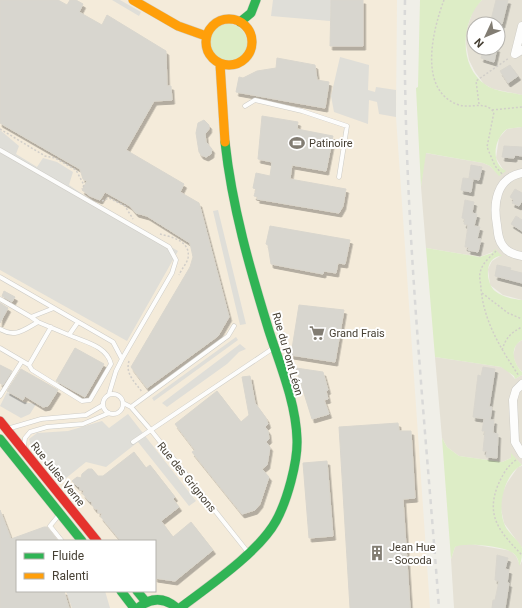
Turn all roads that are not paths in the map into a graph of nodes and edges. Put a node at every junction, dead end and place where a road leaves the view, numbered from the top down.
1 (133, 0) edge
2 (256, 0) edge
3 (240, 22) junction
4 (522, 26) edge
5 (206, 36) junction
6 (519, 52) edge
7 (220, 64) junction
8 (245, 106) dead end
9 (0, 150) edge
10 (522, 173) edge
11 (339, 177) dead end
12 (522, 256) edge
13 (0, 277) edge
14 (0, 299) edge
15 (54, 308) junction
16 (31, 316) junction
17 (38, 322) junction
18 (78, 322) junction
19 (234, 326) dead end
20 (51, 327) junction
21 (0, 329) edge
22 (70, 335) junction
23 (274, 347) junction
24 (0, 348) edge
25 (122, 359) junction
26 (22, 360) junction
27 (29, 365) junction
28 (522, 384) edge
29 (0, 394) edge
30 (108, 394) junction
31 (123, 403) junction
32 (103, 405) junction
33 (131, 407) junction
34 (109, 413) junction
35 (0, 421) edge
36 (6, 429) junction
37 (150, 429) junction
38 (0, 439) edge
39 (133, 442) dead end
40 (24, 450) junction
41 (519, 457) edge
42 (60, 513) junction
43 (61, 540) edge
44 (81, 540) edge
45 (96, 540) edge
46 (249, 553) junction
47 (122, 592) edge
48 (138, 592) edge
49 (146, 602) junction
50 (134, 608) edge
51 (138, 608) edge
52 (178, 608) edge

1 - 5 street
2 - 3 street
3 - 5 street
3 - 7 street
4 - 6 street
5 - 7 street
7 - 23 street, Rue du Pont Léon
8 - 11 lane
9 - 25 lane
10 - 12 street
13 - 15 lane
14 - 16 lane
15 - 16 lane
15 - 18 lane
16 - 17 lane
17 - 20 lane
17 - 21 lane
18 - 22 lane
18 - 25 lane
19 - 33 lane
20 - 22 lane
20 - 27 lane
22 - 27 lane
23 - 37 lane
23 - 46 street, Rue du Pont Léon
24 - 26 lane
25 - 30 lane
26 - 27 lane
26 - 29 lane
28 - 41 street
30 - 31 lane
30 - 32 lane
31 - 33 lane, Rue des Grignons
31 - 34 lane
32 - 34 lane
32 - 36 lane
33 - 37 lane, Rue des Grignons
34 - 40 lane
35 - 36 street, Rue Jules Verne
36 - 40 street, Rue Jules Verne
37 - 39 lane
37 - 46 lane, Rue des Grignons
38 - 42 street, Rue Jules Verne
40 - 45 street, Rue Jules Verne
42 - 43 lane
42 - 44 street, Rue Jules Verne
46 - 52 street, Rue du Pont Léon
47 - 50 street
48 - 49 street
49 - 51 street
49 - 52 street

